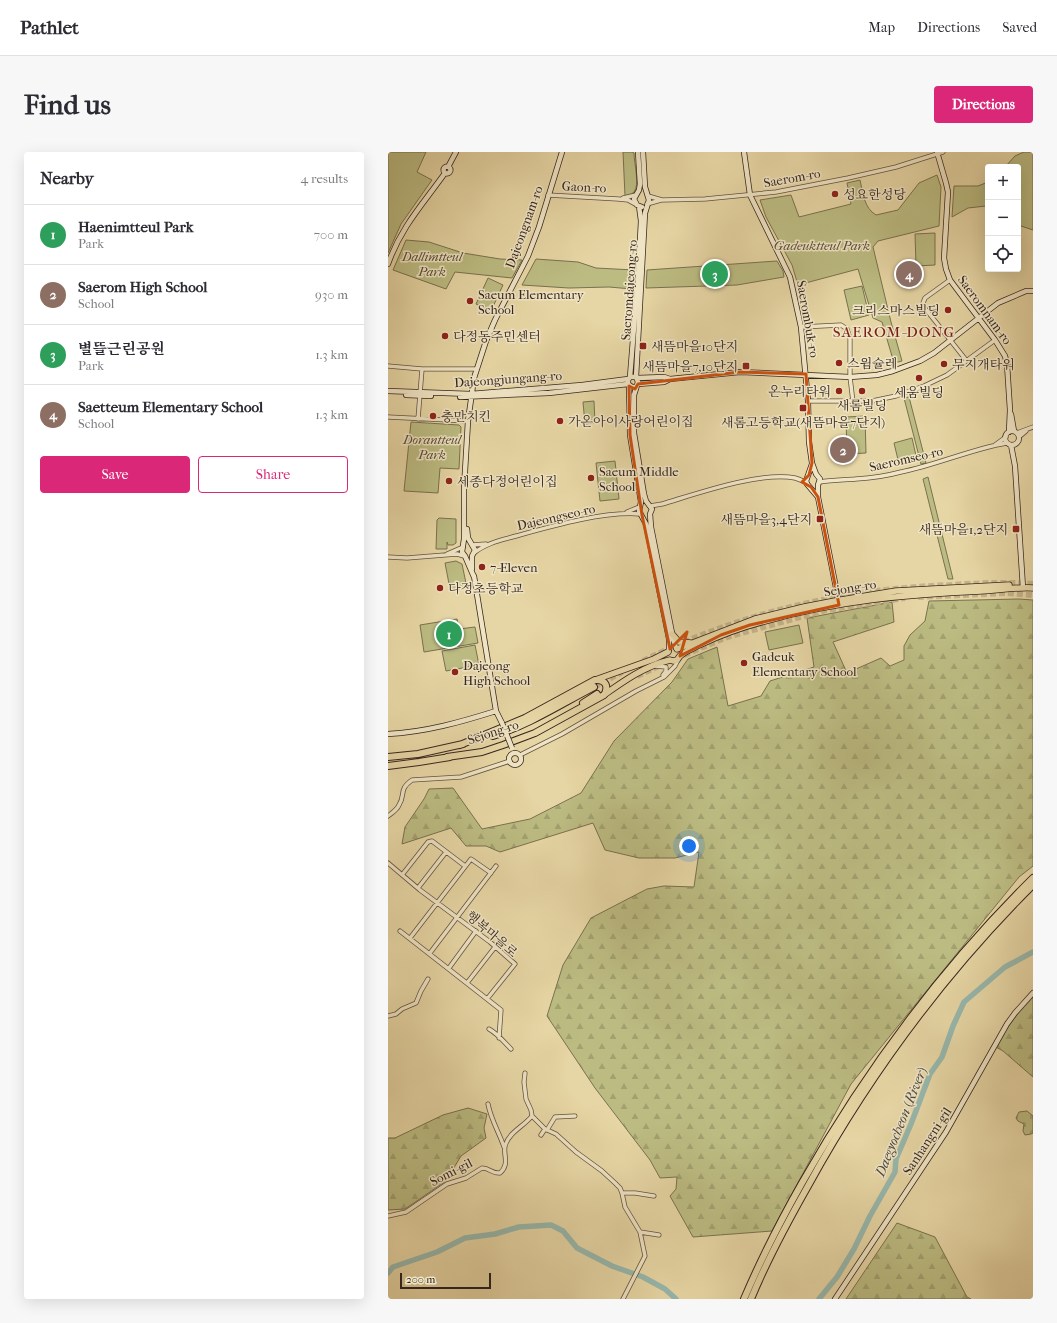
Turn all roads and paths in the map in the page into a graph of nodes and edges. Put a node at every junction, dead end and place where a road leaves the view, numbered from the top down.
1 (456, 152) edge
2 (562, 152) edge
3 (744, 152) edge
4 (943, 152) edge
5 (641, 153) edge
6 (937, 153) edge
7 (637, 194) junction
8 (548, 195) junction
9 (647, 195) junction
10 (750, 195) junction
11 (618, 199) junction
12 (662, 200) junction
13 (647, 204) junction
14 (638, 206) junction
15 (388, 264) edge
16 (950, 280) junction
17 (1033, 291) edge
18 (979, 318) junction
19 (801, 327) junction
20 (950, 339) junction
21 (995, 340) junction
22 (966, 360) junction
23 (388, 366) edge
24 (422, 369) junction
25 (476, 369) junction
26 (806, 374) junction
27 (850, 377) junction
28 (633, 378) junction
29 (670, 379) junction
30 (629, 385) junction
31 (637, 385) junction
32 (388, 393) edge
33 (420, 394) junction
34 (471, 396) junction
35 (808, 401) junction
36 (853, 402) junction
37 (388, 417) edge
38 (418, 419) junction
39 (468, 421) junction
40 (1033, 427) edge
41 (1015, 434) junction
42 (1006, 437) junction
43 (1011, 444) junction
44 (995, 445) junction
45 (812, 463) junction
46 (816, 474) junction
47 (807, 479) junction
48 (819, 482) junction
49 (810, 487) junction
50 (818, 497) junction
51 (640, 506) junction
52 (650, 508) junction
53 (620, 514) junction
54 (641, 515) junction
55 (465, 518) junction
56 (497, 542) junction
57 (471, 545) junction
58 (463, 547) junction
59 (445, 555) junction
60 (473, 555) junction
61 (465, 556) junction
62 (388, 557) edge
63 (474, 578) junction
64 (1033, 584) edge
65 (1023, 586) junction
66 (1033, 588) edge
67 (839, 602) junction
68 (672, 634) junction
69 (691, 643) junction
70 (677, 649) junction
71 (668, 651) junction
72 (680, 657) junction
73 (671, 660) junction
74 (650, 666) junction
75 (661, 677) junction
76 (595, 680) junction
77 (594, 687) tunnel mouth
78 (597, 694) tunnel mouth
79 (604, 695) junction
80 (496, 710) junction
81 (388, 734) edge
82 (460, 745) junction
83 (513, 750) junction
84 (520, 755) junction
85 (388, 757) edge
86 (447, 757) junction
87 (510, 761) junction
88 (388, 766) edge
89 (388, 816) edge
90 (446, 852) junction
91 (388, 863) edge
92 (465, 866) junction
93 (496, 866) dead end
94 (491, 873) junction
95 (402, 875) junction
96 (1033, 878) edge
97 (1033, 885) edge
98 (418, 888) junction
99 (438, 903) junction
100 (457, 917) junction
101 (400, 931) dead end
102 (476, 931) junction
103 (410, 938) junction
104 (495, 947) junction
105 (430, 953) junction
106 (449, 968) junction
107 (428, 979) dead end
108 (468, 983) junction
109 (1033, 993) edge
110 (487, 999) junction
111 (388, 1016) edge
112 (489, 1029) dead end
113 (499, 1038) junction
114 (511, 1049) dead end
115 (525, 1073) dead end
116 (488, 1104) dead end
117 (532, 1116) junction
118 (575, 1116) dead end
119 (546, 1130) junction
120 (542, 1135) dead end
121 (504, 1147) junction
122 (622, 1193) junction
123 (654, 1196) dead end
124 (388, 1216) edge
125 (640, 1232) junction
126 (659, 1235) dead end
127 (753, 1286) junction
128 (624, 1297) edge
129 (744, 1299) edge
130 (750, 1299) edge
131 (835, 1299) edge

1 - 15 street
2 - 8 street, Dajeongnam-ro
3 - 10 street, Saerombuk-ro
4 - 6 street, Saerom-ro
5 - 7 street
5 - 9 street
6 - 10 street, Saerom-ro
6 - 16 street, Saeromnam-ro
7 - 9 street
7 - 11 street
7 - 14 street
8 - 11 street, Gaon-ro
8 - 25 street, Dajeongnam-ro
9 - 12 street, Saerom-ro
9 - 13 street
10 - 12 street, Saerom-ro
10 - 19 street, Saerombuk-ro
11 - 14 street
12 - 13 street
13 - 14 street
13 - 28 street, Saeromdajeong-ro
14 - 28 street, Saeromdajeong-ro
16 - 18 street, Saeromnam-ro
16 - 20 street
17 - 18 street
18 - 20 street
18 - 21 street, Saeromnam-ro
19 - 26 street, Saerombuk-ro
19 - 27 street
20 - 22 street
20 - 27 street
21 - 22 street
21 - 41 street, Saeromnam-ro
22 - 36 street
23 - 24 street
24 - 25 street
24 - 33 street
25 - 34 street, Dajeongnam-ro
26 - 27 street
26 - 29 street
26 - 35 street, Saerombuk-ro
27 - 36 street
28 - 29 street, Dajeongjungang-ro
28 - 30 street
28 - 31 street
28 - 34 street, Dajeongjungang-ro
29 - 31 street, Dajeongjungang-ro
30 - 31 street, Dajeongjungang-ro
30 - 34 street, Dajeongjungang-ro
30 - 51 street
31 - 52 street
32 - 33 street, Dajeongjungang-ro
33 - 34 street, Dajeongjungang-ro
33 - 38 street
34 - 39 street, Dajeongnam-ro
35 - 36 street
35 - 45 street, Saerombuk-ro
37 - 38 street
38 - 39 street
39 - 55 street, Dajeongnam-ro
40 - 41 street
41 - 42 street
41 - 43 street
42 - 43 street
42 - 44 street
43 - 44 street
43 - 65 street
44 - 48 street, Saeromseo-ro
45 - 46 street, Saerombuk-ro
45 - 47 street
46 - 47 street
46 - 48 street
47 - 49 street
47 - 52 street
48 - 49 street
48 - 50 street
49 - 50 street
50 - 67 street
51 - 52 street
51 - 53 street
51 - 54 street
52 - 54 street
52 - 68 street
53 - 54 street
53 - 56 street, Dajeongseo-ro
54 - 71 street
55 - 57 street
55 - 58 street
56 - 57 street
56 - 60 street
57 - 58 street
57 - 60 street
58 - 59 street
58 - 61 street
59 - 61 street
59 - 62 street
60 - 61 street
60 - 63 street
61 - 63 street
63 - 80 street
64 - 65 main road, Sejong-ro
65 - 66 main road, Sejong-ro
65 - 67 main road, Sejong-ro
67 - 69 main road, Sejong-ro
67 - 72 main road, Sejong-ro
68 - 69 main road
68 - 70 street
69 - 70 main road, Sejong-ro
70 - 71 main road
70 - 72 main road
71 - 73 main road
71 - 76 main road
72 - 73 main road
72 - 75 street
73 - 74 main road
73 - 75 street
74 - 75 street
74 - 79 main road
75 - 84 street
76 - 79 highway
76 - 82 highway
77 - 82 highway, Sejong-ro
78 - 86 highway, Sejong-ro
79 - 86 highway
80 - 81 street
80 - 83 street, bridge
82 - 85 highway, Sejong-ro
83 - 84 street
83 - 87 street
84 - 87 street
86 - 88 highway, Sejong-ro
87 - 89 street
90 - 92 street
90 - 95 street
90 - 98 street
91 - 95 street, 행복마을로
92 - 94 street
92 - 99 street
93 - 94 street
94 - 100 street
95 - 98 street, 행복마을로
96 - 127 highway
97 - 127 highway
98 - 99 street, 행복마을로
99 - 100 street, 행복마을로
99 - 103 street
100 - 102 street, 행복마을로
100 - 105 street
101 - 103 street
102 - 104 street, 행복마을로
102 - 106 street
103 - 105 street
104 - 108 street
104 - 110 street, 행복마을로
105 - 106 street
106 - 108 street
107 - 111 street
108 - 110 street
109 - 131 street, Sanhangni-gil
110 - 113 street
112 - 113 street
113 - 114 street
115 - 117 street
116 - 121 street, Somi-gil
117 - 119 street
117 - 121 street
118 - 119 street
119 - 120 street
119 - 122 street
121 - 124 street, Somi-gil
122 - 123 street
122 - 125 street
125 - 126 street
125 - 128 street
127 - 129 highway
127 - 130 highway

